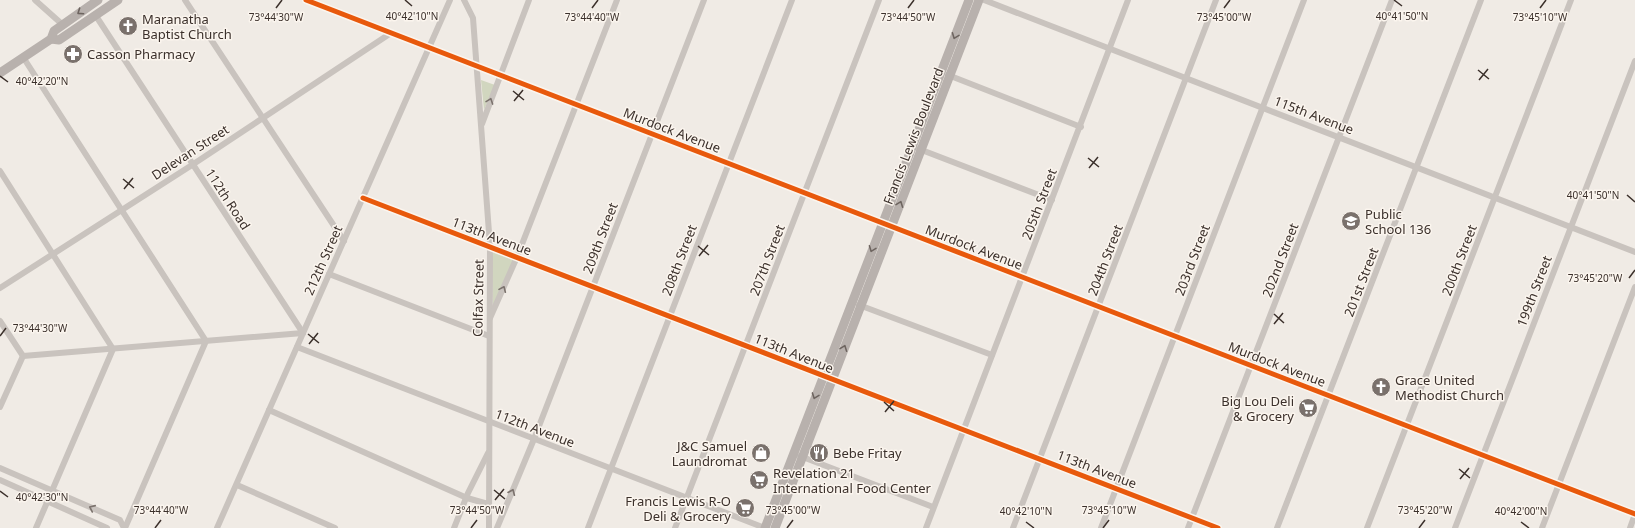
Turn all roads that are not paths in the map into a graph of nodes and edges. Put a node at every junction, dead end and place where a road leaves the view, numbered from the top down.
1 (35, 0) edge
2 (98, 0) edge
3 (118, 0) edge
4 (185, 0) edge
5 (306, 0) edge
6 (450, 0) edge
7 (464, 0) edge
8 (529, 0) edge
9 (616, 0) edge
10 (704, 0) edge
11 (792, 0) edge
12 (879, 0) edge
13 (969, 0) edge
14 (980, 0) edge
15 (984, 0) edge
16 (1128, 0) edge
17 (1216, 0) edge
18 (1304, 0) edge
19 (1392, 0) edge
20 (1482, 0) edge
21 (1571, 0) edge
22 (96, 16) junction
23 (63, 25) junction
24 (392, 33) junction
25 (51, 39) junction
26 (429, 47) junction
27 (1110, 48) junction
28 (24, 57) junction
29 (1635, 61) edge
30 (477, 65) junction
31 (0, 73) edge
32 (946, 74) junction
33 (500, 75) junction
34 (1186, 78) junction
35 (576, 105) junction
36 (1263, 107) junction
37 (262, 119) junction
38 (1081, 126) junction
39 (481, 128) junction
40 (652, 134) junction
41 (1339, 137) junction
42 (912, 147) junction
43 (921, 150) junction
44 (728, 164) junction
45 (192, 165) junction
46 (1417, 167) junction
47 (0, 171) edge
48 (804, 193) junction
49 (1495, 197) junction
50 (363, 198) junction
51 (1052, 200) junction
52 (122, 210) junction
53 (882, 223) junction
54 (891, 227) junction
55 (1571, 227) junction
56 (344, 241) junction
57 (490, 246) junction
58 (1635, 252) edge
59 (53, 254) junction
60 (517, 257) junction
61 (329, 274) junction
62 (1022, 277) junction
63 (593, 287) junction
64 (1635, 287) edge
65 (0, 288) edge
66 (851, 302) junction
67 (860, 305) junction
68 (1098, 307) junction
69 (669, 316) junction
70 (489, 320) junction
71 (0, 321) edge
72 (303, 333) junction
73 (489, 336) junction
74 (1175, 336) junction
75 (206, 341) junction
76 (746, 346) junction
77 (297, 347) junction
78 (113, 349) junction
79 (992, 355) junction
80 (23, 356) junction
81 (1251, 366) junction
82 (827, 378) junction
83 (1329, 396) junction
84 (0, 407) edge
85 (269, 410) junction
86 (488, 422) junction
87 (1406, 426) junction
88 (964, 430) junction
89 (534, 439) junction
90 (489, 452) junction
91 (798, 455) junction
92 (1483, 455) junction
93 (1040, 459) junction
94 (0, 468) edge
95 (611, 468) junction
96 (0, 480) edge
97 (1559, 484) junction
98 (237, 485) junction
99 (1116, 489) junction
100 (52, 491) junction
101 (467, 498) junction
102 (687, 498) junction
103 (47, 502) junction
104 (488, 504) junction
105 (934, 507) junction
106 (1635, 514) edge
107 (1192, 518) junction
108 (36, 528) edge
109 (107, 528) edge
110 (124, 528) edge
111 (217, 528) edge
112 (334, 528) edge
113 (454, 528) edge
114 (489, 528) edge
115 (497, 528) edge
116 (588, 528) edge
117 (675, 528) edge
118 (765, 528) edge
119 (775, 528) edge
120 (926, 528) edge
121 (1013, 528) edge
122 (1101, 528) edge
123 (1188, 528) edge
124 (1218, 528) edge
125 (1278, 528) edge
126 (1367, 528) edge
127 (1455, 528) edge
128 (1542, 528) edge
129 (1630, 528) edge

1 - 23 street
2 -> 23 main road
3 - 22 main road
4 - 37 street
5 - 24 street, Murdock Avenue
6 - 26 street, 212th Street
7 - 30 street, Colfax Street
8 - 33 street
9 - 35 street
10 - 40 street, 209th Street
11 - 44 street, 208th Street
12 - 48 street, 207th Street
13 -> 32 main road, Francis Lewis Boulevard
14 - 32 main road, Francis Lewis Boulevard
15 - 27 street, 115th Avenue
16 - 27 street, 205th Street
17 - 34 street, 204th Street
18 - 36 street, 203rd Street
19 - 41 street, 202nd Street
20 - 46 street, 201st Street
21 - 49 street, 200th Street
22 - 25 main road
22 - 45 street, 112th Road
23 - 25 main road
24 - 26 street, Murdock Avenue
24 - 37 street, Delevan Street
25 - 28 main road
26 - 30 street, Murdock Avenue
26 - 50 street, 212th Street
27 - 34 street, 115th Avenue
27 - 38 street, 205th Street
28 - 31 main road
28 - 52 street
29 - 55 street, 199th Street
30 - 33 street, Murdock Avenue
30 - 39 street, Colfax Street
32 - 38 street
32 - 42 main road, Francis Lewis Boulevard
32 - 43 main road, Francis Lewis Boulevard
33 - 35 street, Murdock Avenue
39 -> 33 street
34 - 36 street, 115th Avenue
34 - 68 street, 204th Street
35 - 40 street, Murdock Avenue
35 - 60 street
36 - 41 street, 115th Avenue
36 - 74 street, 203rd Street
37 - 45 street, Delevan Street
37 - 56 street
38 - 51 street, 205th Street
39 - 57 street, Colfax Street
40 - 44 street, Murdock Avenue
40 - 63 street, 209th Street
41 - 46 street, 115th Avenue
41 - 81 street, 202nd Street
42 - 43 street
42 - 53 main road, Francis Lewis Boulevard
43 - 51 street
54 -> 43 main road, Francis Lewis Boulevard
44 - 48 street, Murdock Avenue
44 - 69 street, 208th Street
45 - 52 street, Delevan Street
45 - 72 street, 112th Road
46 - 49 street, 115th Avenue
46 - 83 street, 201st Street
47 - 59 street
48 - 53 street, Murdock Avenue
48 - 76 street, 207th Street
49 - 55 street, 115th Avenue
49 - 87 street, 200th Street
50 - 56 street, 212th Street
50 - 57 street, 113th Avenue
51 - 62 street, 205th Street
52 - 59 street, Delevan Street
52 - 75 street
53 - 54 street, Murdock Avenue
53 -> 66 main road, Francis Lewis Boulevard
54 - 62 street, Murdock Avenue
54 - 67 main road, Francis Lewis Boulevard
55 - 58 street, 115th Avenue
55 - 92 street, 199th Street
56 - 61 street, 212th Street
57 - 60 street, 113th Avenue
57 - 70 street, Colfax Street
59 - 65 street, Delevan Street
59 - 78 street
60 - 63 street, 113th Avenue
70 -> 60 street
61 - 72 street, 212th Street
61 - 73 street
62 - 68 street, Murdock Avenue
62 - 79 street, 205th Street
63 - 69 street, 113th Avenue
63 - 89 street, 209th Street
64 - 97 street
66 - 67 street
66 - 82 main road, Francis Lewis Boulevard
67 - 79 street
82 -> 67 main road, Francis Lewis Boulevard
68 - 74 street, Murdock Avenue
68 - 93 street, 204th Street
69 - 76 street, 113th Avenue
69 - 95 street, 208th Street
70 - 73 street, Colfax Street
71 - 80 street
72 - 75 street
72 - 77 street, 212th Street
73 - 86 street, Colfax Street
74 - 81 street, Murdock Avenue
74 - 99 street, 203rd Street
75 - 78 street
75 - 110 street
76 - 82 street, 113th Avenue
76 - 102 street, 207th Street
77 - 85 street, 212th Street
77 - 86 street, 112th Avenue
78 - 80 street
78 - 100 street
79 - 88 street, 205th Street
80 - 84 street
81 - 83 street, Murdock Avenue
81 - 107 street, 202nd Street
82 - 88 street, 113th Avenue
82 - 91 main road, Francis Lewis Boulevard
83 - 87 street, Murdock Avenue
83 - 125 street, 201st Street
85 - 98 street, 212th Street
85 - 101 street
86 - 89 street, 112th Avenue
86 - 90 street, Colfax Street
87 - 92 street, Murdock Avenue
87 - 126 street, 200th Street
88 - 93 street, 113th Avenue
88 - 105 street, 205th Street
89 - 95 street, 112th Avenue
115 -> 89 street, 209th Street
90 - 101 street
90 - 104 street, Colfax Street
91 - 105 street
91 - 118 main road, Francis Lewis Boulevard
91 - 119 main road, Francis Lewis Boulevard
92 - 97 street, Murdock Avenue
92 - 127 street, 199th Street
93 - 99 street, 113th Avenue
93 - 121 street, 204th Street
94 - 100 street
95 - 102 street, 112th Avenue
95 - 116 street, 208th Street
96 - 103 street
97 - 106 street, Murdock Avenue
97 - 128 street
98 - 111 street, 212th Street
98 - 112 street
99 - 107 street, 113th Avenue
99 - 122 street, 203rd Street
100 - 103 street
110 -> 100 street
101 - 104 street
101 - 113 street
102 - 117 street, 207th Street
102 - 118 street, 112th Avenue
103 - 108 street
103 - 109 street
104 - 114 street, Colfax Street
105 - 120 street, 205th Street
106 - 129 street
107 - 123 street, 202nd Street
107 - 124 street, 113th Avenue

